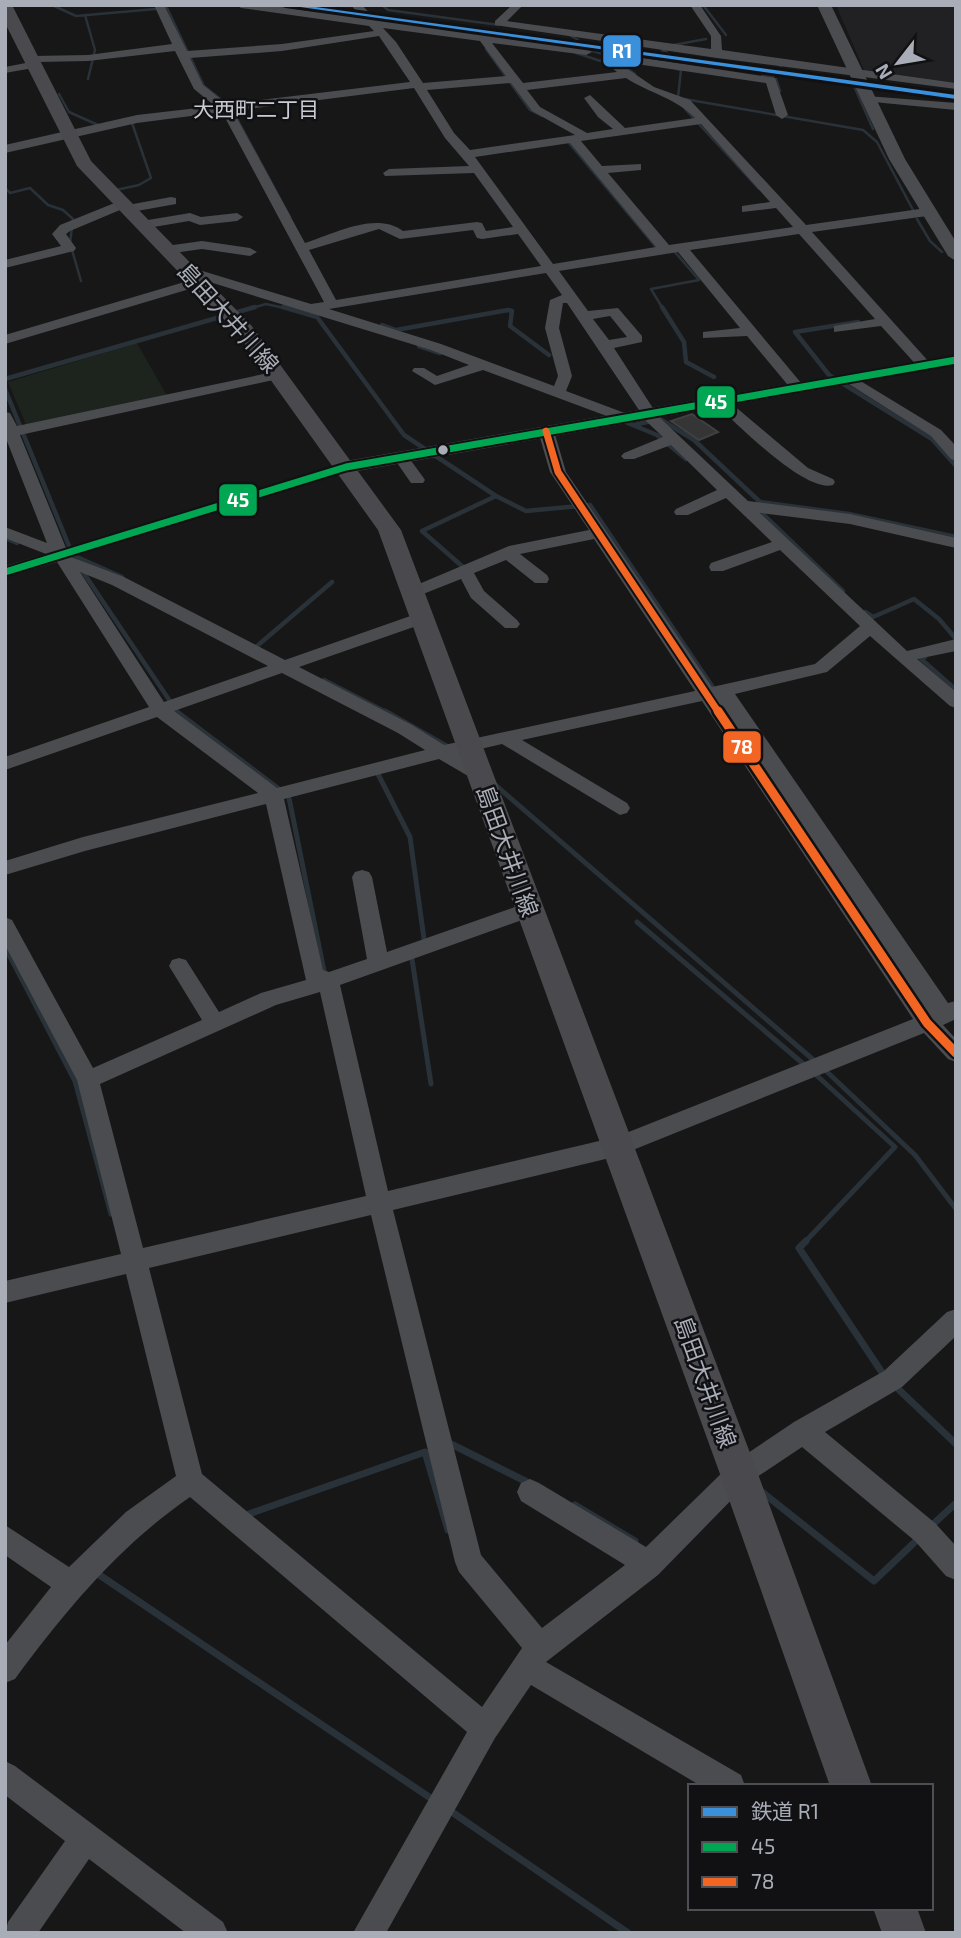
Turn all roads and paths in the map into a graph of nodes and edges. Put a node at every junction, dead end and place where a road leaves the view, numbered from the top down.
1 (159, 5) edge
2 (240, 5) edge
3 (518, 5) edge
4 (695, 5) edge
5 (824, 5) edge
6 (353, 6) edge
7 (8, 8) edge
8 (376, 28) junction
9 (484, 39) junction
10 (586, 45) junction
11 (181, 51) junction
12 (717, 55) junction
13 (664, 56) junction
14 (608, 60) junction
15 (34, 62) junction
16 (5, 70) edge
17 (628, 74) junction
18 (857, 74) junction
19 (517, 83) junction
20 (419, 86) junction
21 (956, 86) edge
22 (590, 98) dead end
23 (867, 99) junction
24 (956, 107) edge
25 (226, 109) junction
26 (782, 115) dead end
27 (704, 120) junction
28 (622, 131) junction
29 (70, 134) junction
30 (578, 138) junction
31 (16, 150) edge
32 (467, 154) junction
33 (637, 167) dead end
34 (478, 169) junction
35 (599, 170) junction
36 (389, 173) dead end
37 (171, 201) dead end
38 (780, 204) junction
39 (747, 209) dead end
40 (926, 212) junction
41 (130, 213) junction
42 (237, 217) dead end
43 (802, 229) junction
44 (522, 230) junction
45 (681, 247) junction
46 (301, 248) junction
47 (665, 249) junction
48 (166, 250) junction
49 (250, 252) dead end
50 (956, 256) edge
51 (5, 264) edge
52 (550, 268) junction
53 (192, 276) junction
54 (571, 298) junction
55 (331, 303) junction
56 (312, 308) junction
57 (584, 316) junction
58 (885, 321) junction
59 (839, 329) dead end
60 (750, 331) junction
61 (708, 335) dead end
62 (5, 340) edge
63 (605, 345) junction
64 (956, 360) edge
65 (485, 364) junction
66 (925, 366) junction
67 (419, 372) dead end
68 (278, 375) junction
69 (849, 379) junction
70 (797, 387) junction
71 (559, 391) junction
72 (720, 401) junction
73 (649, 414) junction
74 (5, 416) edge
75 (625, 418) junction
76 (546, 431) junction
77 (12, 432) junction
78 (672, 439) junction
79 (629, 456) dead end
80 (956, 456) edge
81 (401, 457) junction
82 (346, 467) junction
83 (417, 480) dead end
84 (827, 482) dead end
85 (727, 491) junction
86 (746, 506) junction
87 (682, 512) dead end
88 (5, 532) edge
89 (599, 533) junction
90 (783, 543) junction
91 (956, 543) edge
92 (508, 553) junction
93 (62, 557) junction
94 (717, 566) dead end
95 (464, 570) junction
96 (5, 572) edge
97 (541, 579) dead end
98 (418, 605) junction
99 (511, 624) dead end
100 (871, 626) junction
101 (956, 645) edge
102 (903, 657) junction
103 (285, 666) junction
104 (716, 694) junction
105 (956, 702) edge
106 (161, 710) junction
107 (504, 737) junction
108 (456, 748) junction
109 (5, 764) edge
110 (274, 795) junction
111 (620, 808) dead end
112 (5, 868) edge
113 (362, 877) dead end
114 (529, 910) junction
115 (5, 925) edge
116 (378, 962) junction
117 (179, 966) dead end
118 (328, 981) junction
119 (942, 1015) edge
120 (215, 1023) junction
121 (956, 1053) edge
122 (88, 1080) junction
123 (618, 1146) junction
124 (380, 1205) junction
125 (134, 1261) junction
126 (5, 1292) edge
127 (956, 1320) edge
128 (803, 1431) junction
129 (739, 1474) junction
130 (191, 1481) junction
131 (530, 1492) dead end
132 (5, 1538) edge
133 (648, 1565) junction
134 (956, 1566) edge
135 (70, 1584) junction
136 (532, 1657) junction
137 (5, 1669) edge
138 (485, 1728) junction
139 (5, 1776) edge
140 (727, 1784) edge
141 (850, 1784) edge
142 (86, 1837) junction
143 (896, 1910) edge
144 (19, 1933) edge
145 (212, 1933) edge
146 (369, 1933) edge
147 (904, 1933) edge

1 - 11 street
2 - 8 street
3 - 10 street
4 - 12 street
5 - 18 street
6 - 8 street
7 - 15 main road, 島田大井川線
8 - 9 street
8 - 11 street
8 - 20 street
9 - 10 street
9 - 19 street
10 - 13 street
10 - 14 street
11 - 15 street
11 - 25 street
12 - 13 street
12 - 18 street
13 - 14 street
13 - 26 street
14 - 17 street
15 - 16 street
15 - 29 main road, 島田大井川線
17 - 19 street
17 - 27 street
18 - 21 street
18 - 23 street
19 - 20 street
19 - 30 street
20 - 25 street
20 - 32 street
22 - 28 street
23 - 24 street
23 - 40 street
25 - 29 street
25 - 46 street
27 - 28 street
27 - 38 street
28 - 30 street
29 - 31 street
29 - 41 main road, 島田大井川線
30 - 32 street
30 - 35 street
32 - 34 street
33 - 35 street
34 - 36 street
34 - 44 street
35 - 47 street
37 - 41 street
38 - 39 street
38 - 43 street
40 - 43 street
40 - 50 street
41 - 42 street
41 - 48 main road, 島田大井川線
41 - 51 street
43 - 45 street
43 - 58 street
44 - 46 street
44 - 52 street
45 - 47 street
45 - 60 street
46 - 55 street
47 - 52 street
48 - 49 street
48 - 53 main road, 島田大井川線
52 - 54 street
52 - 55 street
53 - 56 street
53 - 62 street
53 - 68 main road, 島田大井川線
54 - 57 street
54 - 71 street
55 - 56 street
56 - 65 street
57 - 63 street
57 - 63 street
58 - 59 street
58 - 66 street
60 - 61 street
60 - 70 street
63 - 73 street
64 - 66 street
65 - 67 street
65 - 71 street
66 - 69 street
68 - 77 street
68 - 82 main road, 島田大井川線
69 - 70 street
69 - 80 street
70 - 72 street
71 - 75 street
72 - 73 street
72 - 84 street
73 - 75 street
73 - 78 street
74 - 77 street
75 - 76 street
76 - 81 street
76 - 89 street
77 - 93 street
78 - 79 street
78 - 85 street
81 - 82 street
81 - 83 street
82 - 93 street
82 - 98 main road, 島田大井川線
85 - 86 street
85 - 87 street
86 - 90 street
86 - 91 street
88 - 93 street
89 - 92 street
89 - 104 street
90 - 94 street
90 - 100 street
92 - 95 street
92 - 97 street
93 - 96 street
93 - 103 street
93 - 106 street
95 - 98 street
95 - 99 street
98 - 103 street
98 - 108 main road, 島田大井川線
100 - 102 street
100 - 104 street
101 - 102 street
102 - 105 street
103 - 106 street
103 - 108 street
104 - 107 street
104 - 119 street
106 - 109 street
106 - 110 street
107 - 108 street
107 - 111 street
108 - 110 street
108 - 114 main road, 島田大井川線
110 - 112 street
110 - 118 street
113 - 116 street
114 - 116 street
114 - 123 main road, 島田大井川線
115 - 122 street
116 - 118 street
117 - 120 street
118 - 120 street
118 - 124 street
119 - 121 street
119 - 123 street
120 - 122 street
122 - 125 street
123 - 124 street
123 - 129 main road, 島田大井川線
124 - 125 street
124 - 136 street
125 - 126 street
125 - 130 street
127 - 128 street
128 - 129 street
128 - 134 street
129 - 133 street
129 - 141 main road, 島田大井川線
130 - 135 street
130 - 138 street
131 - 133 street
132 - 135 street
133 - 136 street
135 - 137 street
136 - 138 street
136 - 140 street
138 - 146 street
139 - 142 street
142 - 144 street
142 - 145 street
143 - 147 main road

